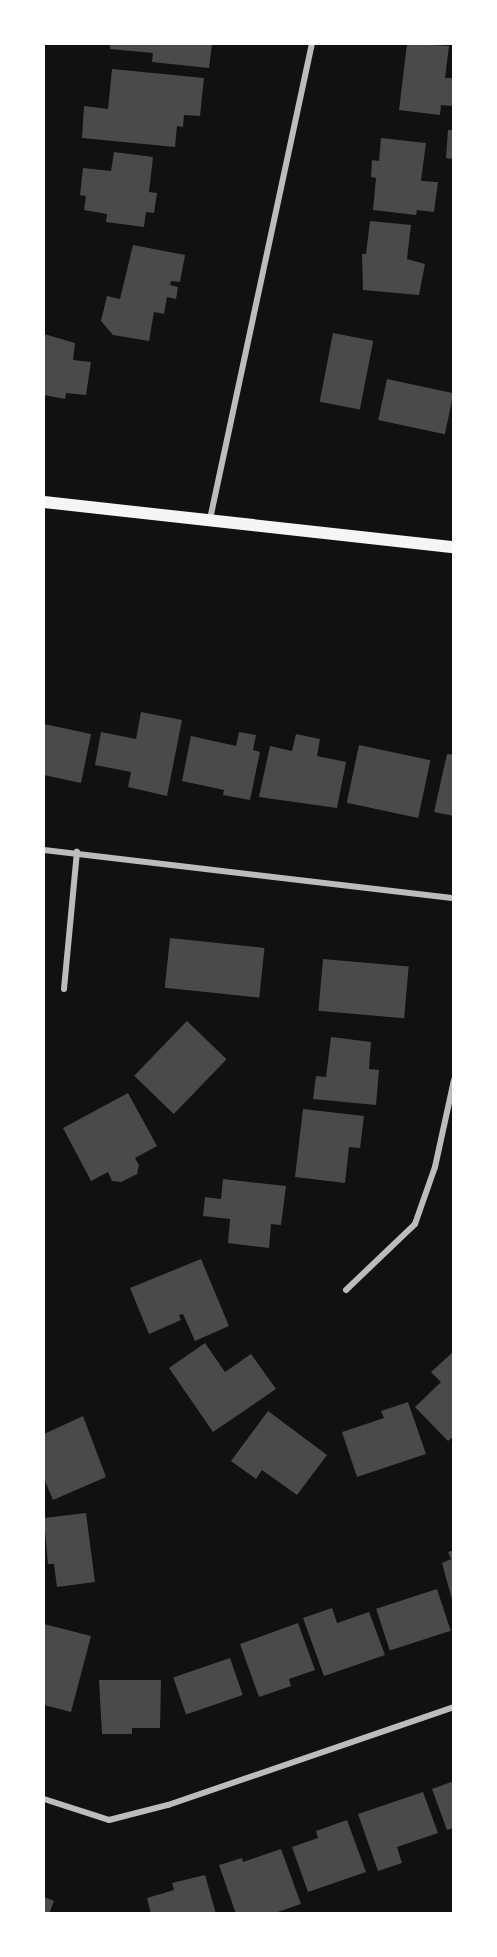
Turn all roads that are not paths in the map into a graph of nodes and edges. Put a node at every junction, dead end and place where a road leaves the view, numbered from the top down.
1 (312, 44) edge
2 (44, 502) edge
3 (210, 519) junction
4 (453, 547) edge
5 (44, 850) edge
6 (77, 852) junction
7 (453, 898) edge
8 (64, 989) dead end
9 (453, 1080) edge
10 (346, 1290) dead end
11 (453, 1707) edge
12 (44, 1799) edge

1 - 3 street
2 - 3 main road
3 - 4 main road
5 - 6 street
6 - 7 street
6 - 8 street
9 - 10 street
11 - 12 street

